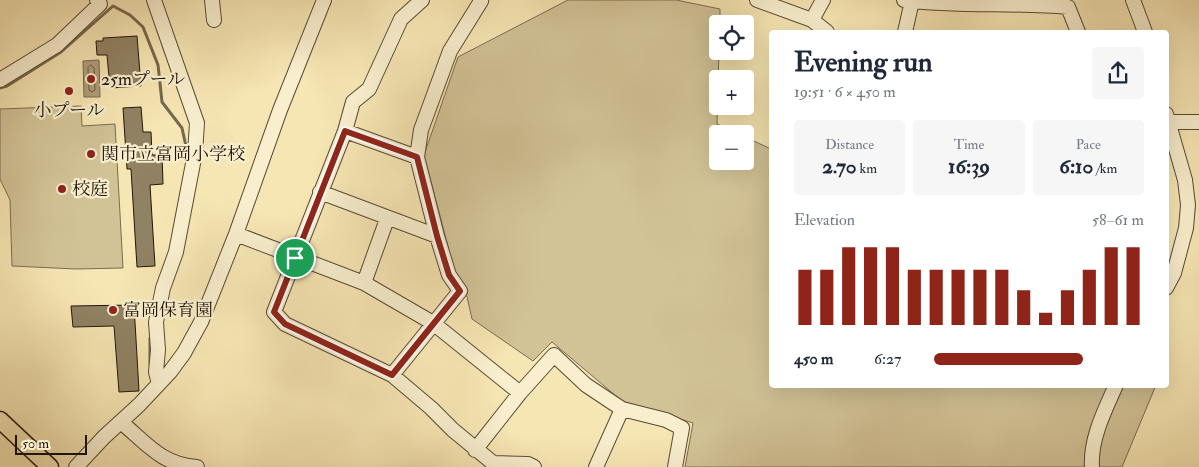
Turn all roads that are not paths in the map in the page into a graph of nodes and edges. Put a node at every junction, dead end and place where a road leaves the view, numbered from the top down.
1 (97, 0) edge
2 (154, 0) edge
3 (212, 0) edge
4 (324, 0) edge
5 (422, 0) edge
6 (480, 0) edge
7 (757, 0) edge
8 (823, 0) edge
9 (908, 0) edge
10 (1133, 0) edge
11 (214, 20) dead end
12 (812, 20) junction
13 (824, 30) edge
14 (905, 30) edge
15 (1077, 30) edge
16 (1144, 30) edge
17 (0, 80) edge
18 (1169, 118) edge
19 (1199, 122) edge
20 (1169, 125) edge
21 (345, 131) junction
22 (417, 157) junction
23 (320, 192) junction
24 (387, 219) junction
25 (236, 234) junction
26 (437, 236) junction
27 (295, 258) junction
28 (364, 283) junction
29 (1169, 283) edge
30 (433, 323) junction
31 (392, 375) junction
32 (159, 384) junction
33 (1115, 388) edge
34 (520, 393) junction
35 (622, 409) junction
36 (0, 420) edge
37 (121, 422) junction
38 (475, 450) junction
39 (178, 465) edge
40 (50, 467) edge
41 (76, 467) edge
42 (197, 467) edge
43 (534, 467) edge
44 (596, 467) edge
45 (675, 467) edge
46 (1092, 467) edge

1 - 17 street
2 - 32 street
3 - 11 street
4 - 25 street
5 - 21 street
6 - 22 street
7 - 12 street
8 - 12 street
9 - 14 street
9 - 15 street
10 - 16 street
12 - 13 street
18 - 19 street
20 - 29 street
21 - 22 street
21 - 23 street
22 - 26 street
23 - 24 street
23 - 27 street
24 - 26 street
24 - 28 street
25 - 27 street
25 - 32 street
26 - 30 street
27 - 28 street
27 - 31 street
28 - 30 street
30 - 31 street
30 - 34 street
31 - 38 street
32 - 37 street
33 - 46 street
34 - 35 street
34 - 38 street
35 - 44 street
35 - 45 street
36 - 40 main road
37 - 39 street
37 - 41 street
38 - 43 street
39 - 42 street

